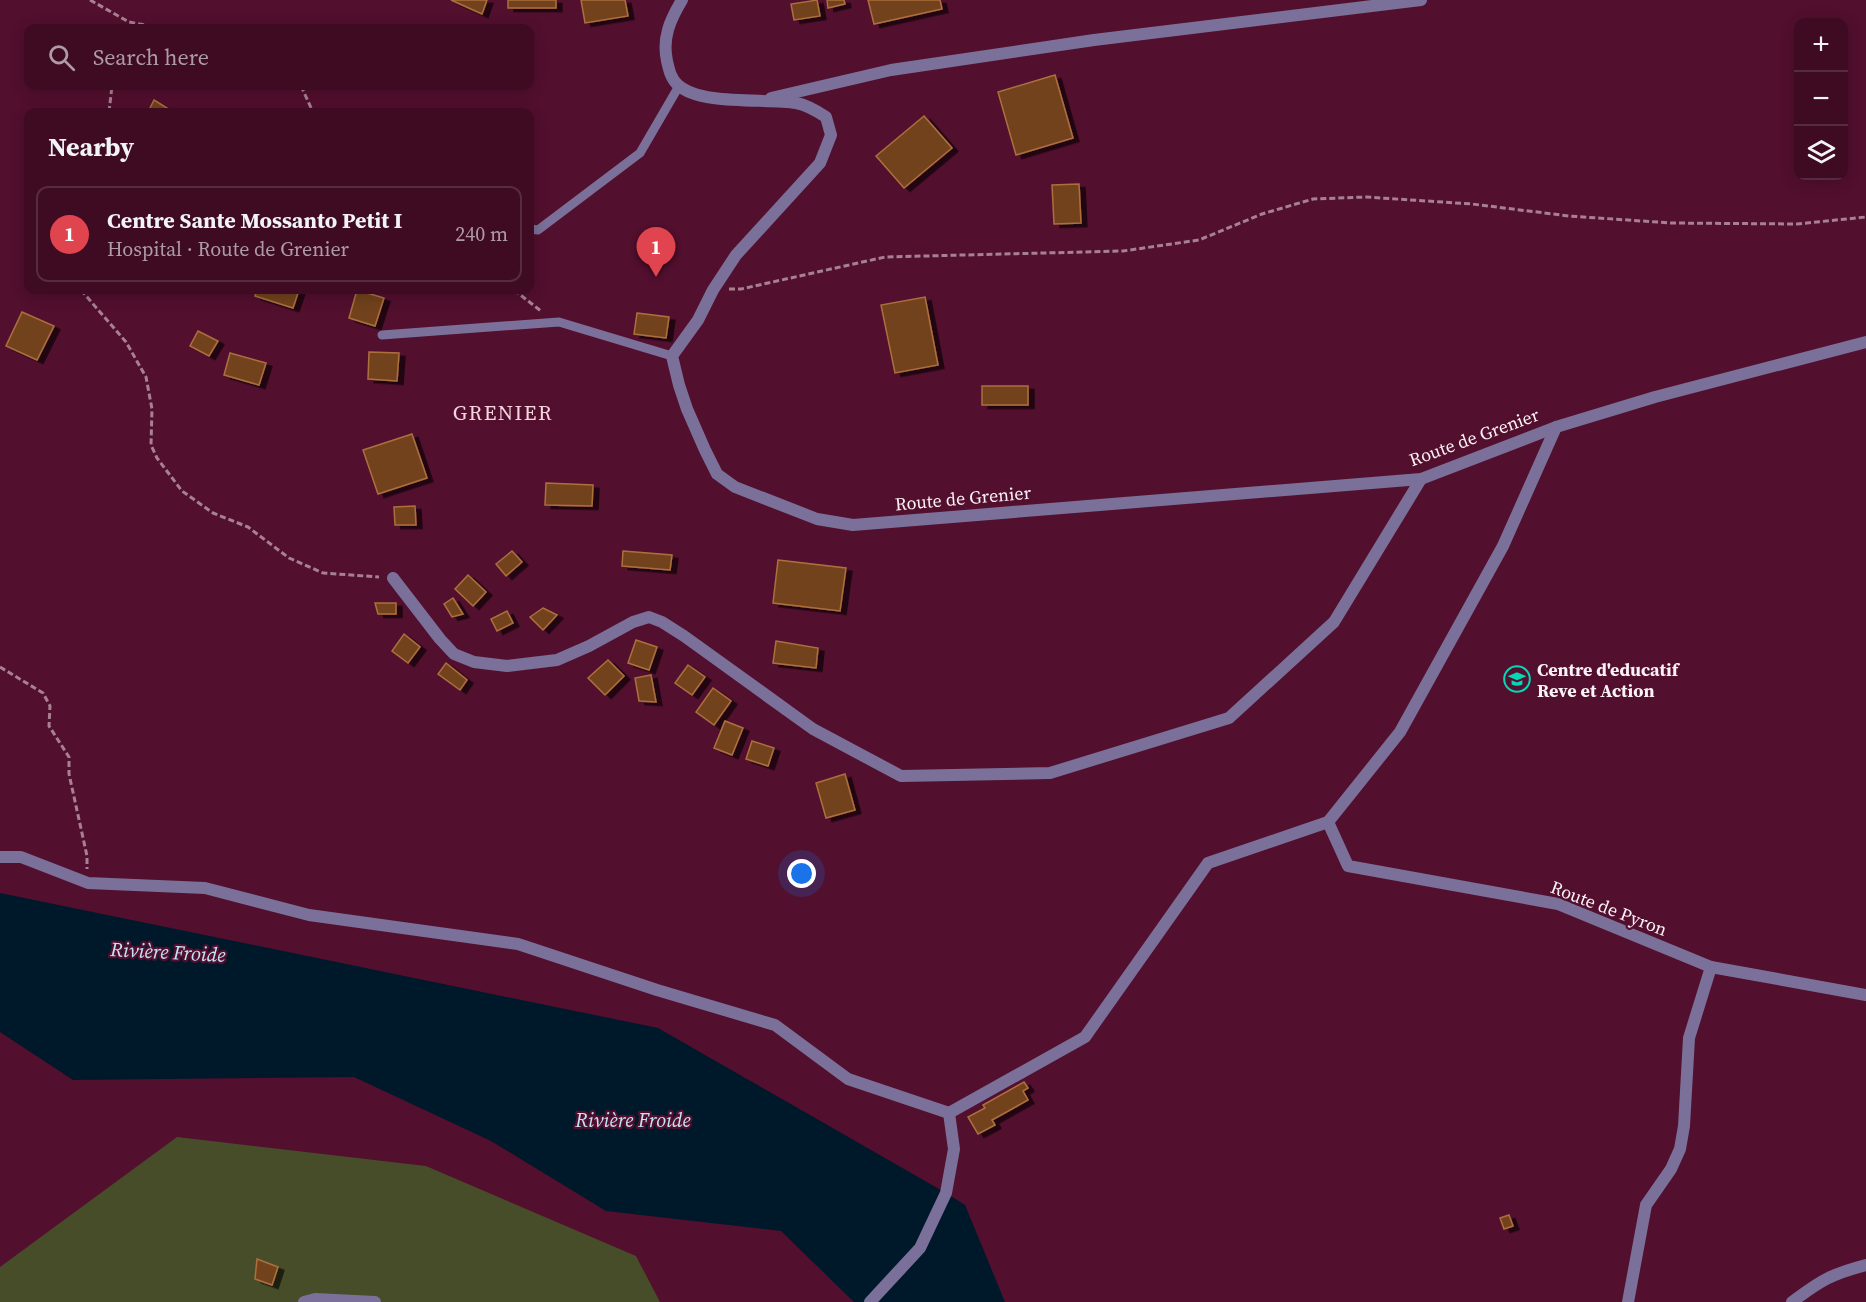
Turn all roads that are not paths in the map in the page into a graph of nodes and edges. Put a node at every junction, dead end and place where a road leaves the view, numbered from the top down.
1 (682, 0) edge
2 (1421, 0) edge
3 (679, 86) junction
4 (761, 100) junction
5 (534, 230) edge
6 (382, 335) dead end
7 (1866, 342) edge
8 (672, 356) junction
9 (1556, 427) junction
10 (1421, 479) junction
11 (393, 578) road end
12 (1328, 822) junction
13 (0, 857) edge
14 (1711, 967) junction
15 (1866, 995) edge
16 (949, 1113) junction
17 (1866, 1265) edge
18 (304, 1302) edge
19 (375, 1302) edge
20 (870, 1302) edge
21 (1628, 1302) edge
22 (1792, 1302) edge

1 - 3 street
2 - 4 street
3 - 4 street
3 - 5 lane
4 - 8 street
6 - 8 lane
7 - 9 street, Route de Grenier
8 - 10 street, Route de Grenier
9 - 10 street, Route de Grenier
9 - 12 street
10 - 11 street
12 - 14 street, Route de Pyron
12 - 16 street
13 - 16 street
14 - 15 street, Route de Pyron
14 - 21 street
16 - 20 street
17 - 22 street
18 - 19 street

